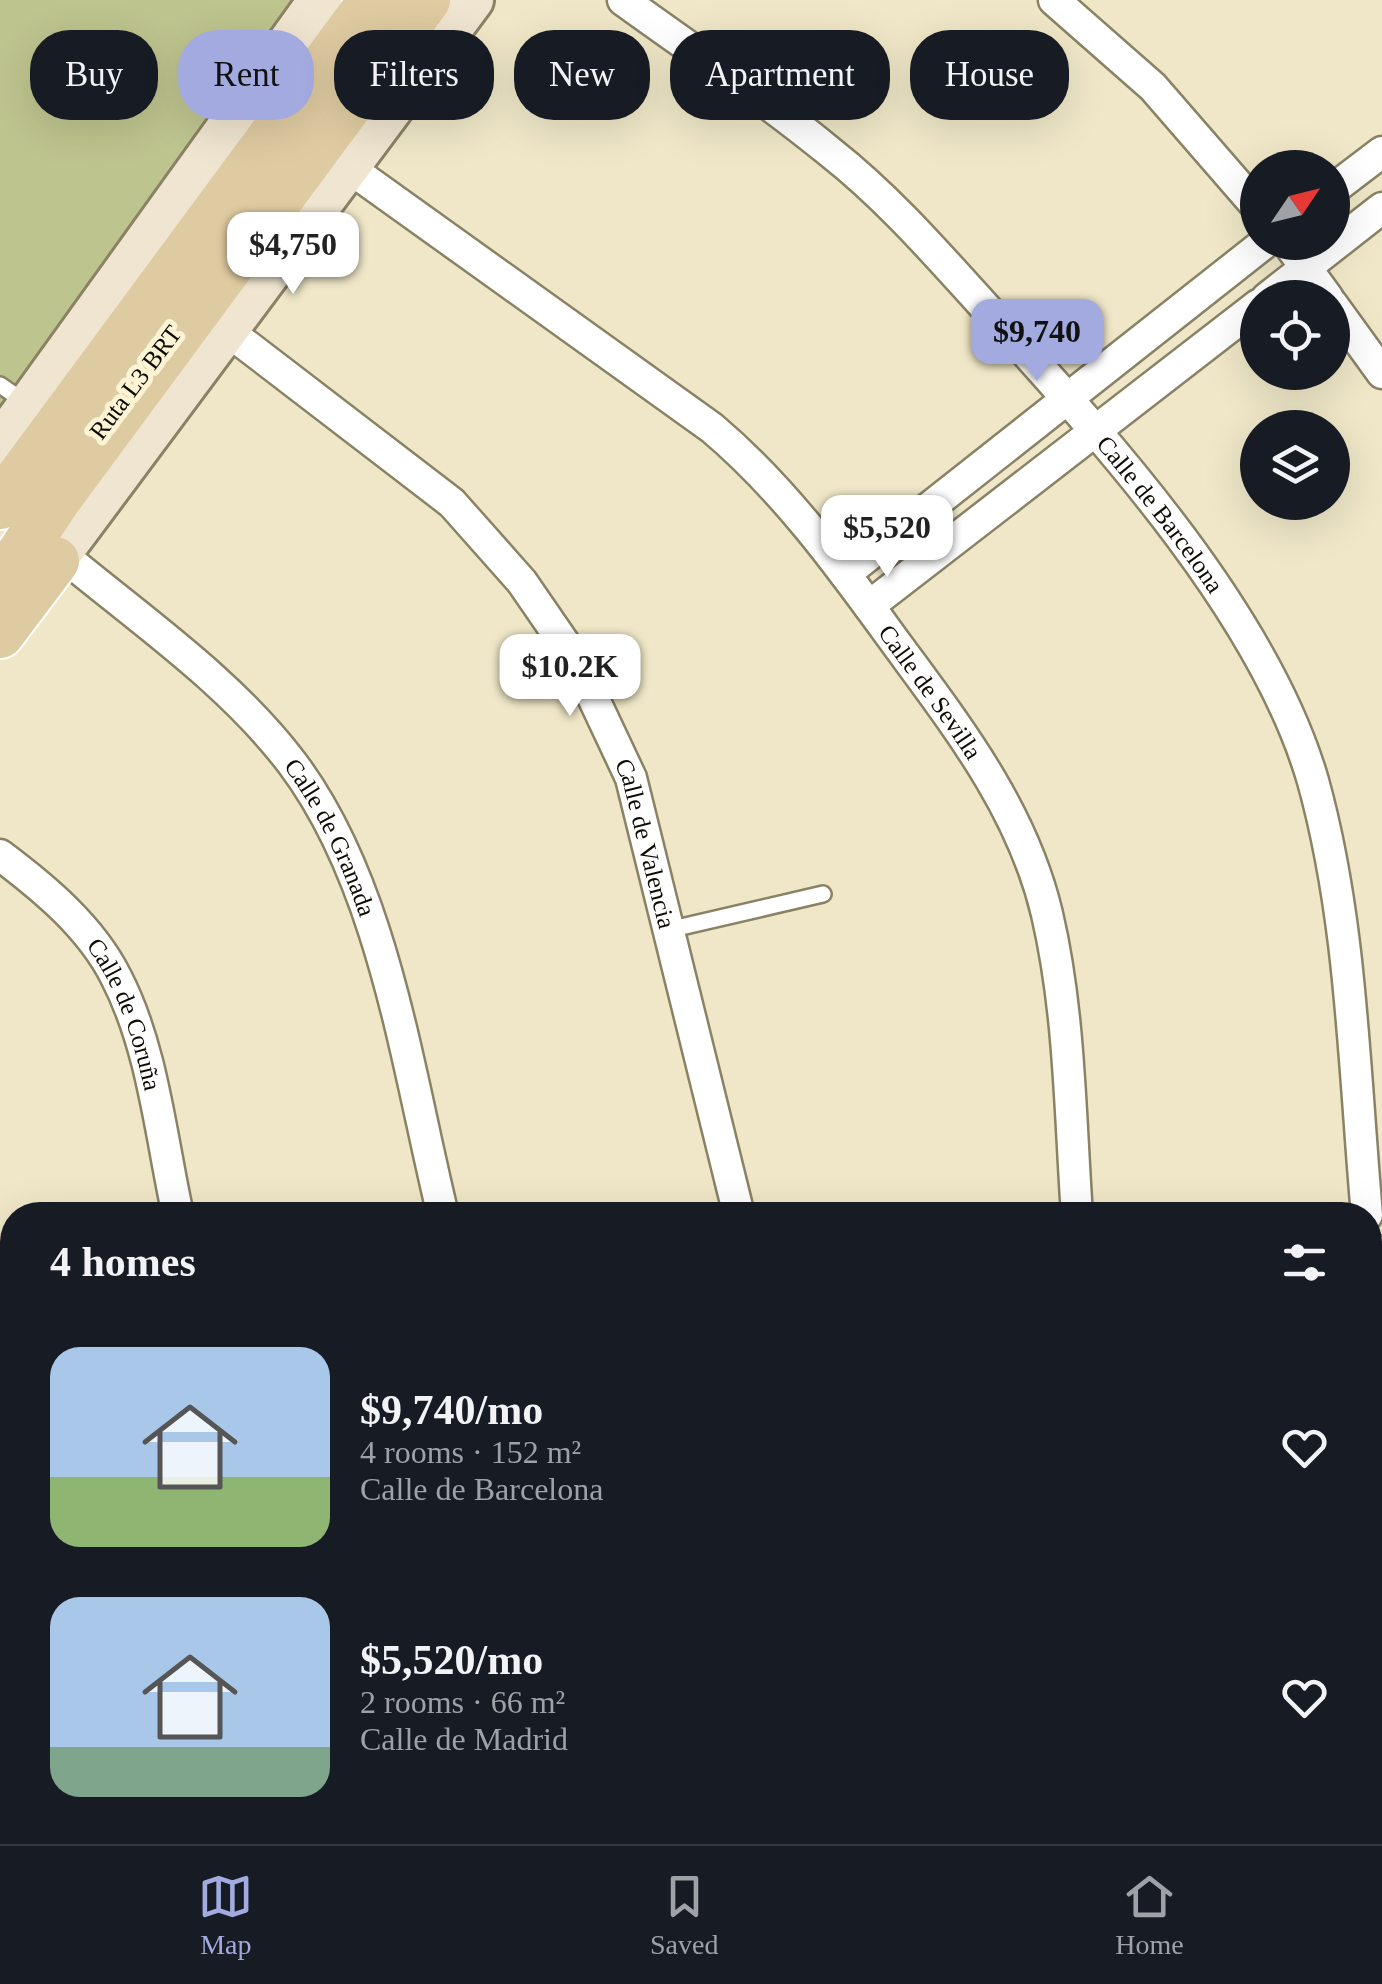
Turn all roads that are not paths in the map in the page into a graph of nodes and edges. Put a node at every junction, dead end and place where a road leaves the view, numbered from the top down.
1 (320, 0) edge
2 (357, 0) edge
3 (373, 0) edge
4 (385, 0) edge
5 (412, 0) edge
6 (426, 0) edge
7 (452, 0) edge
8 (472, 0) edge
9 (623, 0) edge
10 (1054, 0) edge
11 (1382, 152) edge
12 (346, 165) junction
13 (1350, 176) edge
14 (1240, 187) edge
15 (1382, 208) edge
16 (1243, 260) edge
17 (1300, 260) edge
18 (1306, 267) junction
19 (1290, 280) edge
20 (1315, 280) edge
21 (1240, 319) edge
22 (159, 325) junction
23 (224, 328) junction
24 (1350, 328) edge
25 (1382, 373) edge
26 (14, 395) edge
27 (1068, 398) junction
28 (1094, 431) junction
29 (0, 445) edge
30 (0, 490) edge
31 (0, 505) edge
32 (0, 520) edge
33 (60, 524) junction
34 (0, 566) edge
35 (845, 574) junction
36 (0, 584) edge
37 (0, 601) edge
38 (869, 606) junction
39 (0, 634) edge
40 (0, 856) edge
41 (824, 894) dead end
42 (668, 930) junction
43 (175, 1202) edge
44 (439, 1202) edge
45 (736, 1202) edge
46 (1076, 1202) edge
47 (1366, 1202) edge

1 - 26 main road
2 - 30 lane
3 - 22 main road
4 - 22 lane
5 - 22 lane
6 - 22 main road
7 - 33 lane, Ruta L3 BRT
8 - 12 main road
9 - 27 street, Calle de Barcelona
10 - 14 street
11 - 13 street
12 - 23 main road
12 - 35 street, Calle de Sevilla
15 - 18 street
16 - 27 street
17 - 18 street
18 - 19 street
18 - 20 street
21 - 28 street
22 - 31 main road
22 - 32 lane
22 - 33 main road
22 - 34 lane
23 - 33 main road
23 - 42 street, Calle de Valencia
24 - 25 street
26 - 29 main road
27 - 28 street, Calle de Barcelona
27 - 35 street
28 - 38 street
28 - 47 street, Calle de Barcelona
33 - 36 main road
33 - 37 lane, Ruta L3 BRT
33 - 39 main road
33 - 44 street, Calle de Granada
35 - 38 street, Calle de Sevilla
38 - 46 street, Calle de Sevilla
40 - 43 street, Calle de Coruña
41 - 42 lane
42 - 45 street, Calle de Valencia

